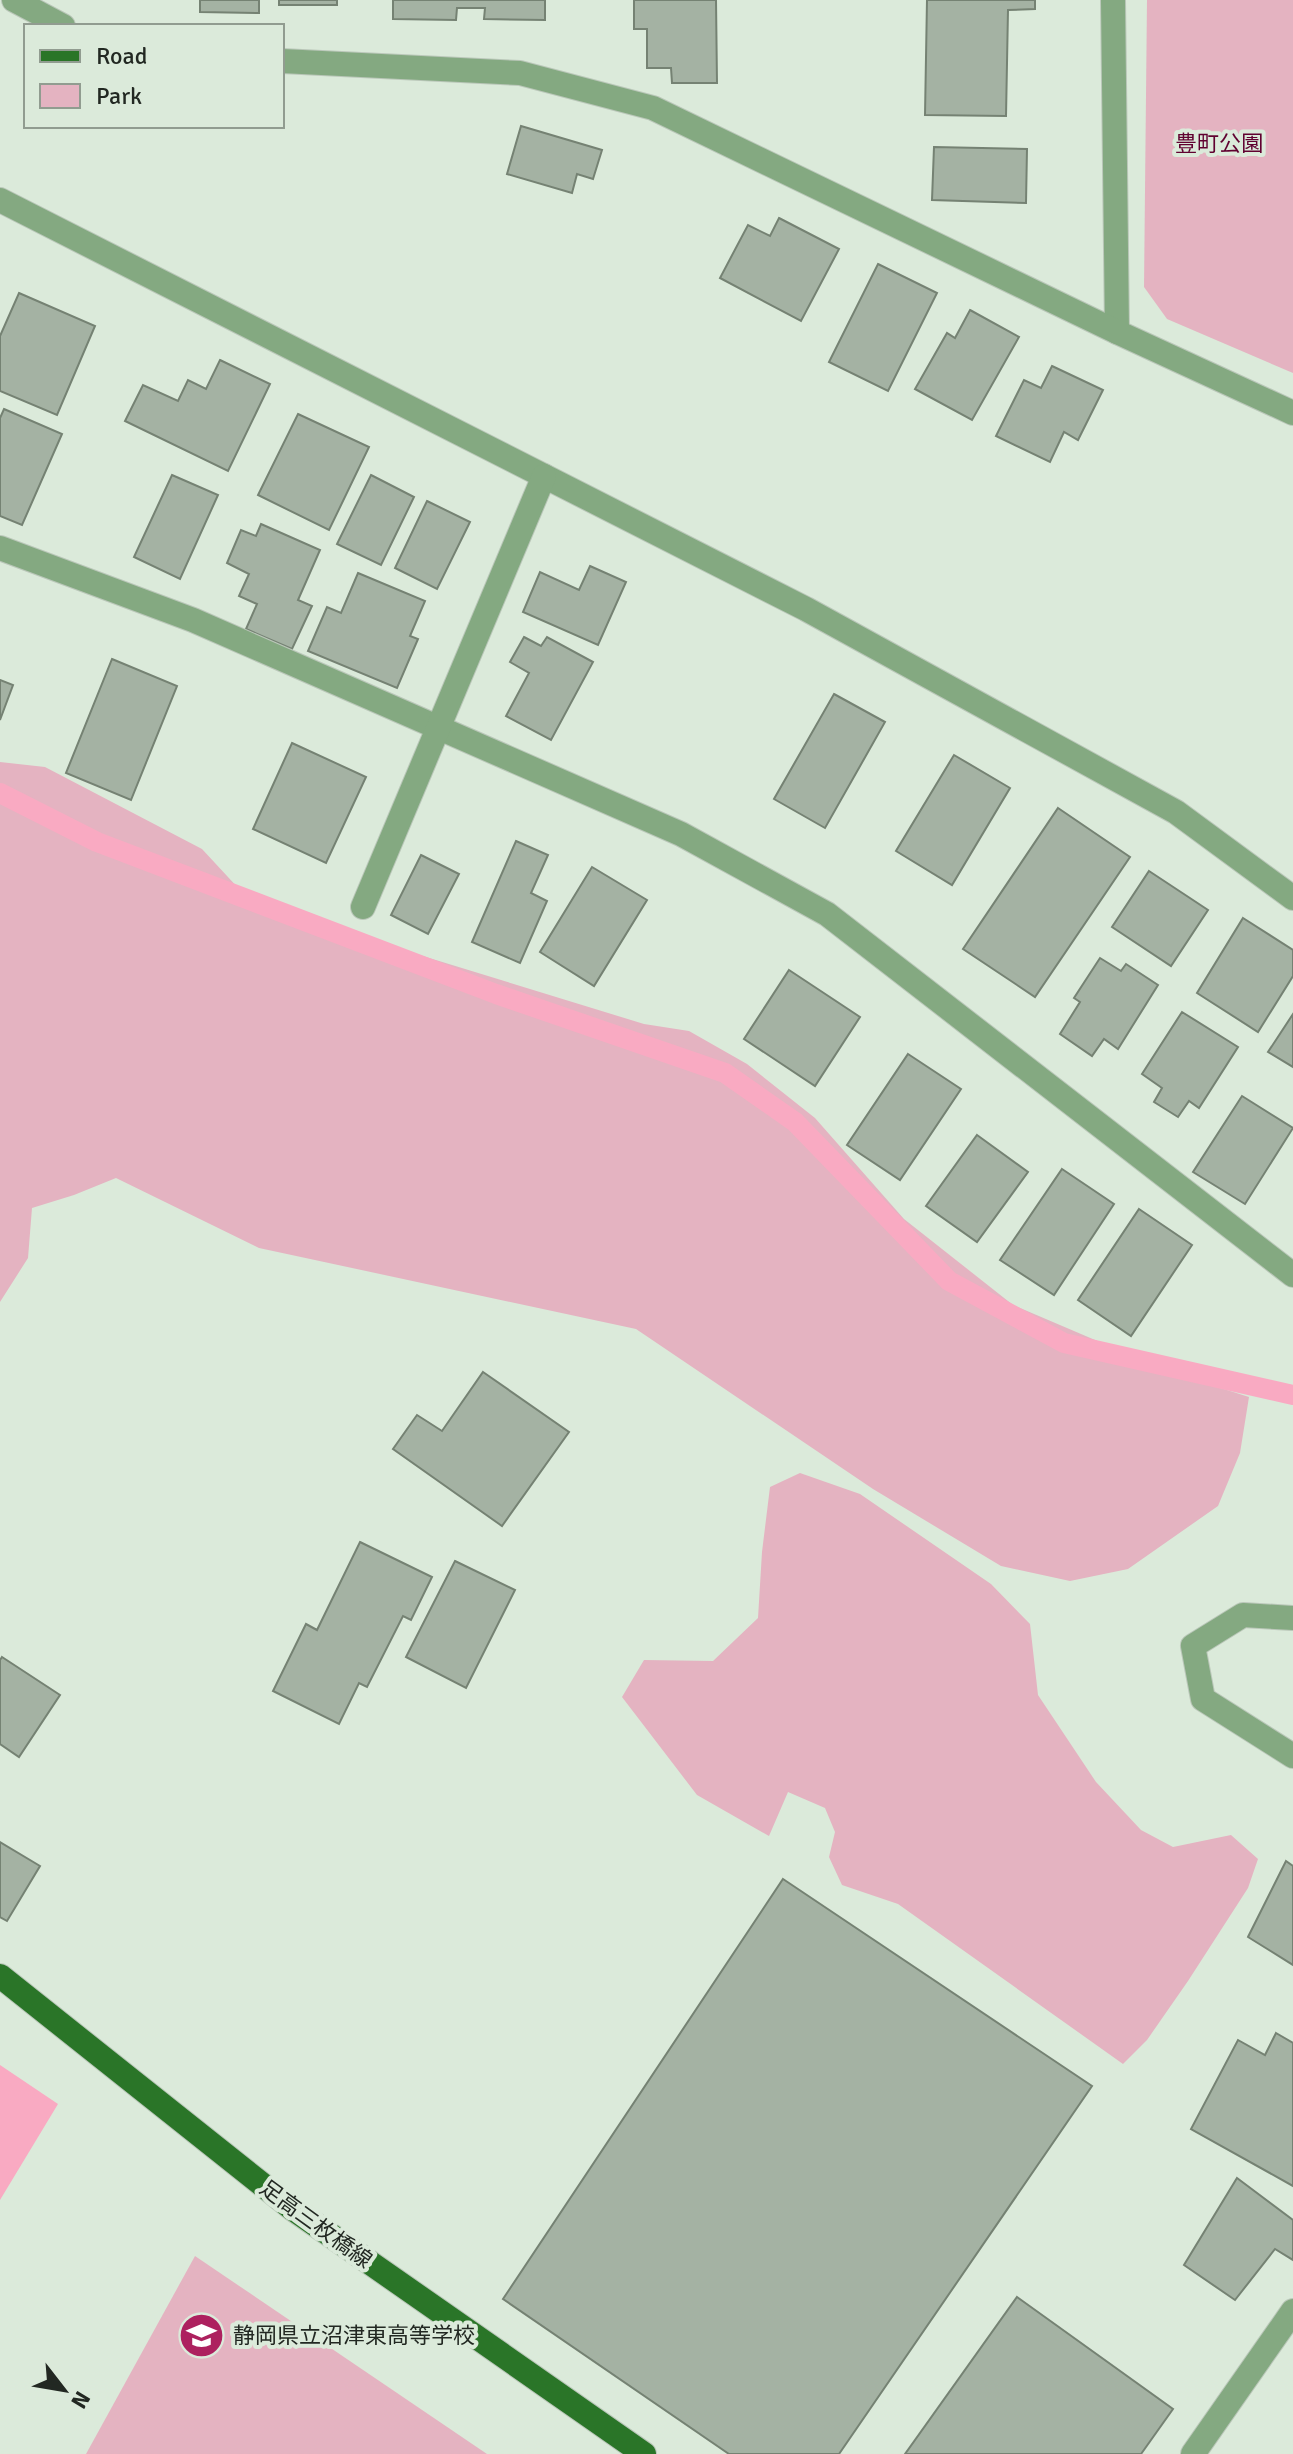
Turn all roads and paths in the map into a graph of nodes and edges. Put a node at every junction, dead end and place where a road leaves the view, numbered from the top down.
1 (14, 0) edge
2 (1113, 0) edge
3 (59, 24) edge
4 (284, 61) edge
5 (0, 200) edge
6 (1117, 332) junction
7 (1293, 413) edge
8 (544, 476) junction
9 (0, 548) edge
10 (439, 728) junction
11 (1293, 898) edge
12 (363, 907) dead end
13 (1293, 1275) edge
14 (1293, 1618) edge
15 (1293, 1756) edge
16 (0, 1976) edge
17 (1293, 2311) edge
18 (644, 2454) edge
19 (1193, 2454) edge

1 - 3 street
2 - 6 street
4 - 6 street
5 - 8 street
6 - 7 street
8 - 10 street
8 - 11 street
9 - 10 street
10 - 12 street
10 - 13 street
14 - 15 street
16 - 18 main road, 足高三枚橋線
17 - 19 street

